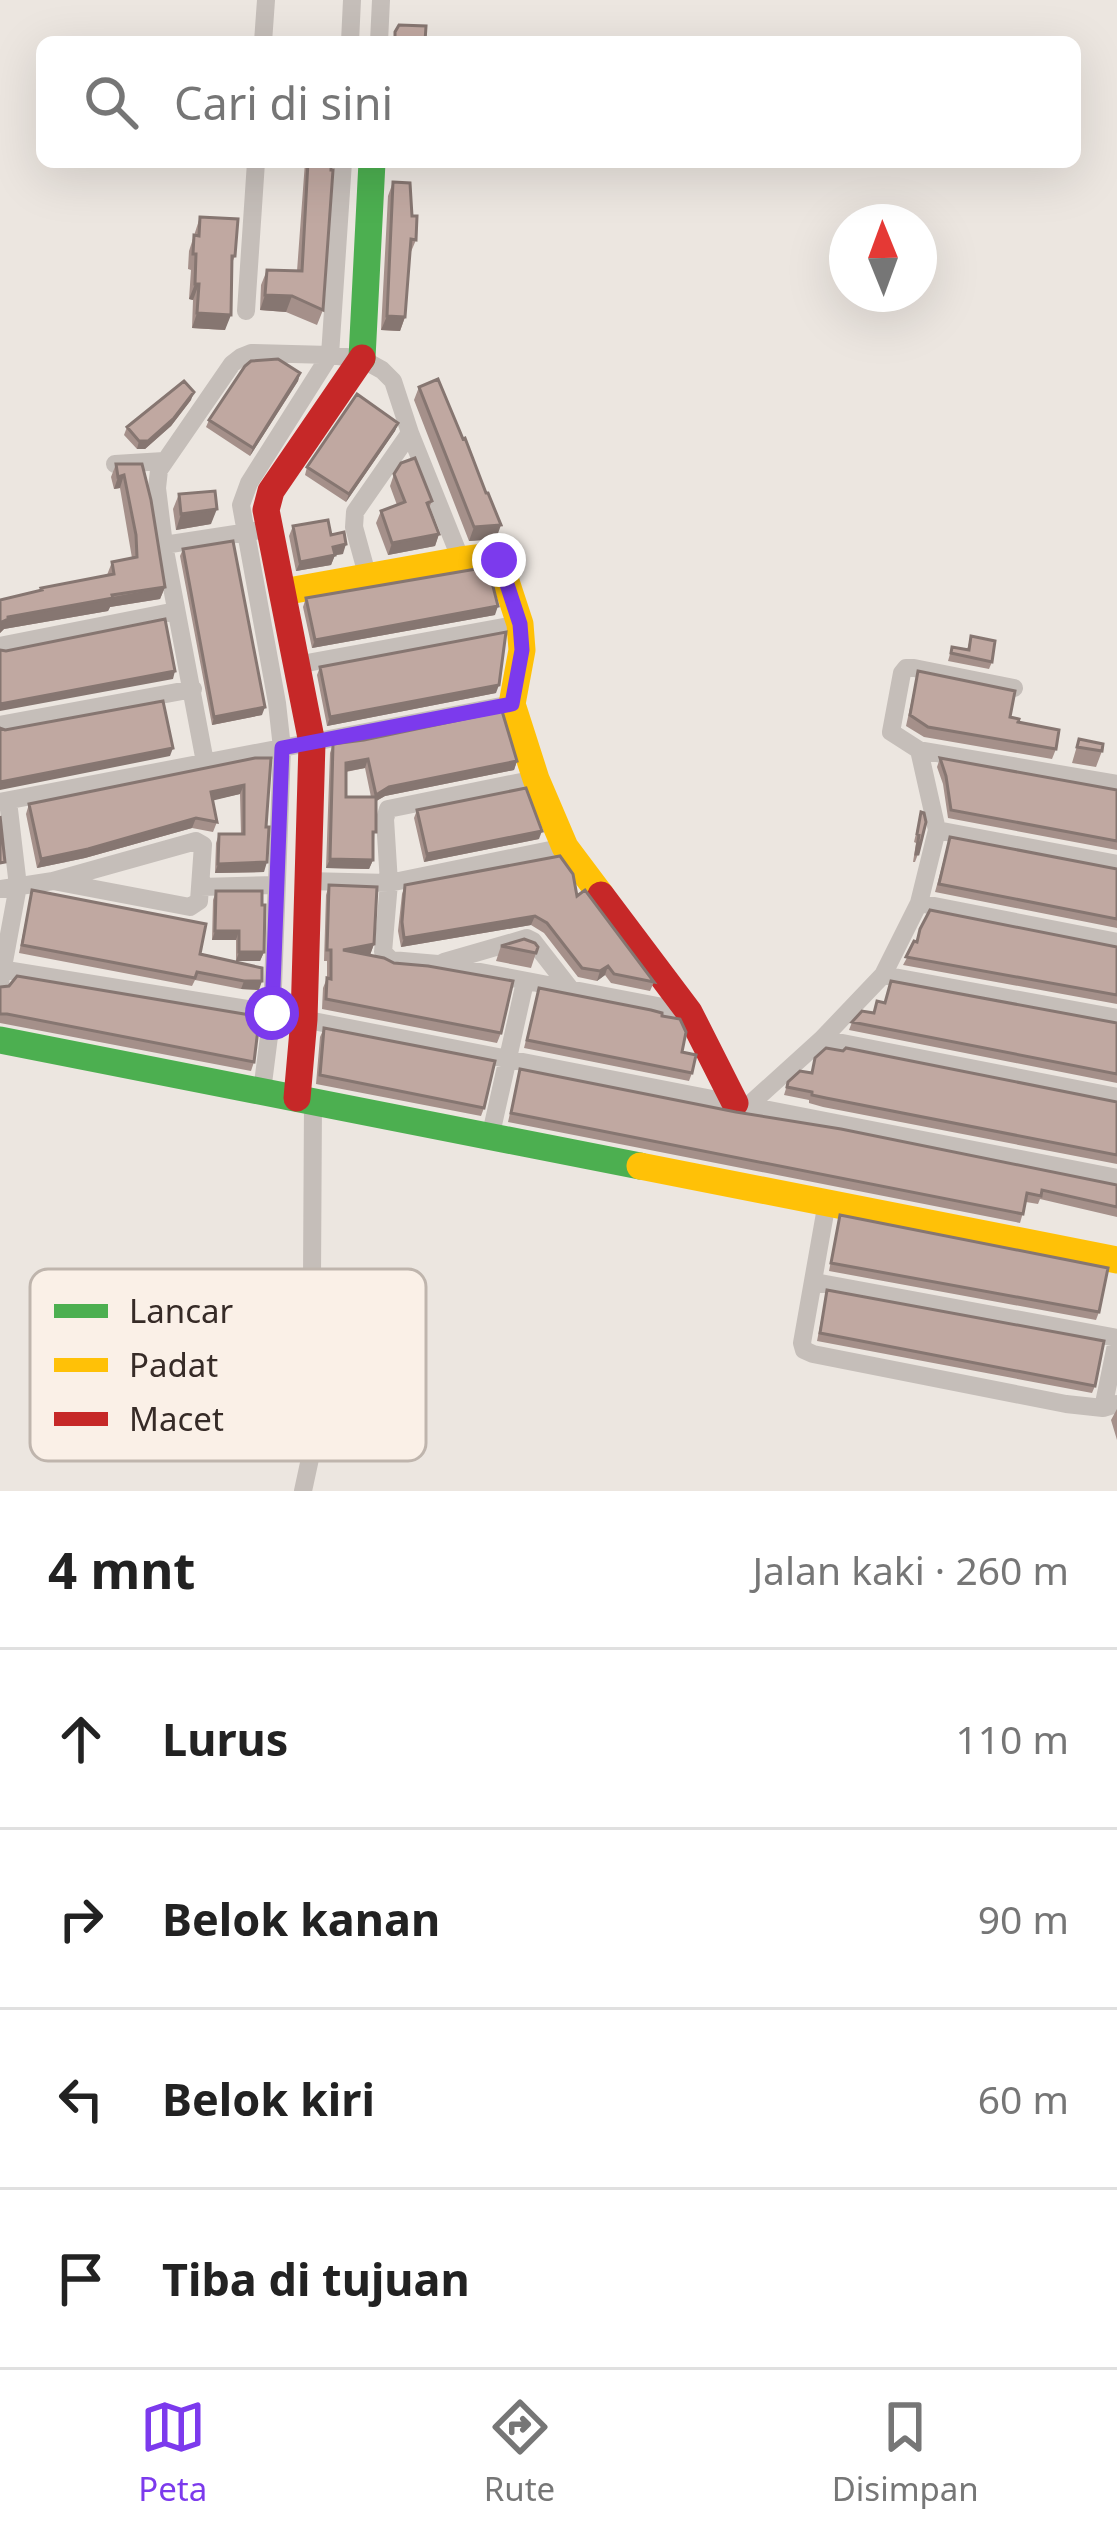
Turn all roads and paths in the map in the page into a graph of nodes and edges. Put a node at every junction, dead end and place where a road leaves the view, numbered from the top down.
1 (266, 0) edge
2 (352, 0) edge
3 (381, 0) edge
4 (263, 36) edge
5 (350, 36) edge
6 (379, 36) edge
7 (256, 168) edge
8 (343, 168) edge
9 (372, 168) edge
10 (246, 310) dead end
11 (363, 343) junction
12 (331, 350) junction
13 (410, 433) junction
14 (164, 461) junction
15 (115, 464) edge
16 (257, 530) junction
17 (164, 544) junction
18 (461, 560) junction
19 (368, 578) junction
20 (283, 592) junction
21 (176, 611) junction
22 (520, 624) junction
23 (0, 646) edge
24 (296, 665) junction
25 (1014, 688) edge
26 (193, 689) junction
27 (512, 704) junction
28 (0, 725) edge
29 (312, 742) junction
30 (282, 748) junction
31 (920, 750) junction
32 (206, 762) junction
33 (536, 779) junction
34 (1117, 784) edge
35 (4, 801) edge
36 (937, 830) junction
37 (565, 848) junction
38 (1117, 864) edge
39 (53, 881) junction
40 (307, 881) junction
41 (389, 883) junction
42 (276, 885) junction
43 (200, 887) junction
44 (9, 888) edge
45 (919, 903) junction
46 (1117, 942) edge
47 (438, 964) junction
48 (1, 974) edge
49 (883, 975) junction
50 (525, 982) junction
51 (572, 992) junction
52 (689, 1012) junction
53 (272, 1013) junction
54 (1117, 1018) edge
55 (304, 1019) junction
56 (821, 1039) junction
57 (0, 1040) edge
58 (508, 1060) junction
59 (262, 1091) junction
60 (1117, 1097) edge
61 (305, 1100) junction
62 (742, 1105) junction
63 (490, 1138) junction
64 (1117, 1178) edge
65 (827, 1202) junction
66 (1117, 1259) edge
67 (309, 1269) edge
68 (815, 1282) junction
69 (1117, 1339) edge
70 (1110, 1406) edge
71 (309, 1461) edge
72 (303, 1491) edge

1 - 4 street
2 - 5 street
3 - 6 street
7 - 10 street
8 - 12 street
9 - 11 street
11 - 12 street
11 - 13 street
11 - 16 street
12 - 14 street
12 - 16 street
13 - 18 street
13 - 19 street
14 - 15 street
14 - 17 street
16 - 17 street
16 - 20 street
16 - 30 street
17 - 21 street
18 - 19 street
18 - 22 street
19 - 20 street
20 - 24 street
21 - 23 street
21 - 26 street
22 - 24 street
22 - 27 street
24 - 29 street
25 - 31 street
26 - 28 street
26 - 32 street
27 - 29 street
27 - 33 street
29 - 30 street
29 - 40 street
30 - 32 street
30 - 42 street
31 - 34 street
31 - 36 street
32 - 35 street
33 - 37 street
33 - 41 street
35 - 44 street
36 - 38 street
36 - 45 street
37 - 41 street
37 - 52 street
39 - 43 street
39 - 43 street
39 - 44 street
40 - 41 street
40 - 55 street
41 - 47 street
42 - 43 street
42 - 53 street
44 - 48 street
45 - 46 street
45 - 49 street
47 - 50 street
47 - 51 street
48 - 53 street
49 - 54 street
49 - 56 street
50 - 51 street
50 - 58 street
51 - 52 street
52 - 62 street
53 - 55 street
53 - 59 street
55 - 58 street
55 - 61 street
56 - 60 street
56 - 62 street
57 - 59 street
58 - 62 street
58 - 63 street
59 - 61 street
61 - 63 street
61 - 67 street
62 - 64 street
63 - 65 street
65 - 66 street
65 - 68 street
68 - 69 street
68 - 70 street
69 - 70 street
71 - 72 street

